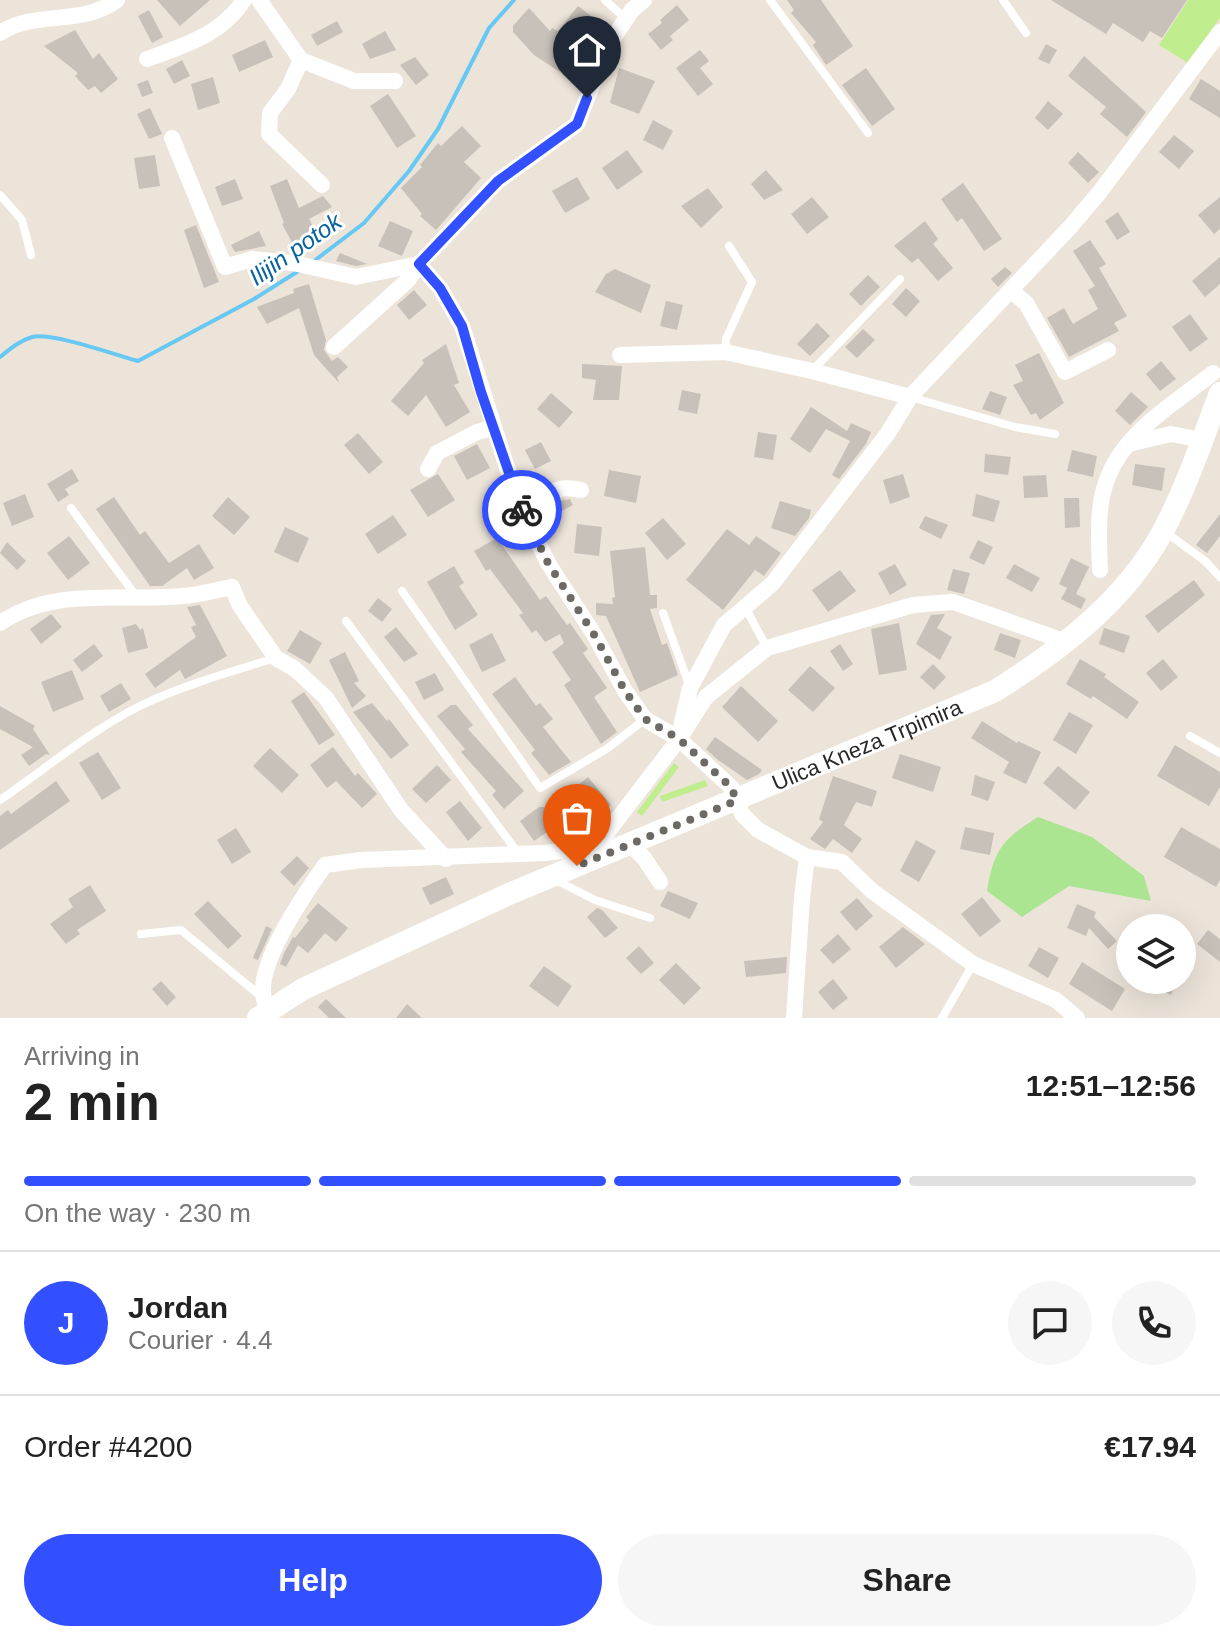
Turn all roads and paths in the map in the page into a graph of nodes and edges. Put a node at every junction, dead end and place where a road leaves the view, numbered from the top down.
1 (117, 0) edge
2 (244, 0) edge
3 (259, 0) edge
4 (605, 0) edge
5 (644, 0) edge
6 (770, 0) edge
7 (1003, 0) edge
8 (626, 19) junction
9 (1220, 32) edge
10 (0, 33) edge
11 (1026, 33) dead end
12 (147, 59) dead end
13 (301, 60) junction
14 (395, 81) dead end
15 (868, 133) dead end
16 (172, 138) dead end
17 (322, 185) dead end
18 (0, 195) edge
19 (729, 246) dead end
20 (31, 255) dead end
21 (419, 264) junction
22 (900, 279) dead end
23 (1011, 291) junction
24 (334, 347) dead end
25 (1108, 350) dead end
26 (725, 352) junction
27 (620, 355) dead end
28 (812, 371) junction
29 (1216, 383) edge
30 (910, 397) junction
31 (493, 428) junction
32 (1055, 434) dead end
33 (1202, 440) junction
34 (1128, 444) junction
35 (428, 469) dead end
36 (581, 490) dead end
37 (71, 508) dead end
38 (525, 516) junction
39 (1163, 530) junction
40 (1100, 570) dead end
41 (1220, 577) edge
42 (402, 591) dead end
43 (137, 597) junction
44 (745, 607) junction
45 (663, 613) dead end
46 (346, 621) dead end
47 (0, 623) edge
48 (1067, 642) junction
49 (767, 648) junction
50 (276, 658) junction
51 (690, 688) junction
52 (645, 719) junction
53 (1190, 736) dead end
54 (679, 739) junction
55 (1220, 753) edge
56 (0, 800) edge
57 (736, 801) junction
58 (630, 844) junction
59 (518, 853) junction
60 (807, 857) junction
61 (446, 859) junction
62 (550, 877) junction
63 (660, 882) dead end
64 (650, 918) dead end
65 (141, 934) dead end
66 (973, 964) junction
67 (264, 1009) edge
68 (794, 1018) edge
69 (942, 1018) edge
70 (1077, 1018) edge

1 - 10 street
2 - 12 street
3 - 13 street
4 - 8 lane
5 - 8 street
6 - 15 lane
7 - 11 lane
8 - 21 street
9 - 23 street
13 - 14 street
13 - 17 street
16 - 21 street
18 - 20 lane
19 - 26 lane
21 - 24 street
21 - 31 street
22 - 28 lane
23 - 25 street
23 - 30 street
26 - 27 street
26 - 28 street
28 - 30 street
29 - 33 main road, Ulica Kneza Trpimira
29 - 34 street
30 - 32 lane
30 - 44 street
31 - 35 street
31 - 38 street
33 - 34 street
33 - 39 main road, Ulica Kneza Trpimira
34 - 40 street
36 - 38 street
37 - 43 lane
38 - 52 street
39 - 41 lane
39 - 48 main road, Ulica Kneza Trpimira
42 - 52 lane
43 - 47 street
43 - 50 street
44 - 49 lane
44 - 51 street
45 - 51 lane
46 - 59 lane
48 - 49 street
48 - 57 main road, Ulica Kneza Trpimira
49 - 54 street
50 - 56 lane
50 - 61 street
51 - 54 street
52 - 54 street
53 - 55 lane
54 - 57 street
54 - 59 street
57 - 58 main road, Ulica Kneza Trpimira
57 - 60 street
58 - 62 main road, Ulica Kneza Trpimira
58 - 63 street
59 - 61 street
60 - 66 street
60 - 68 street
61 - 67 street
62 - 64 lane
62 - 67 main road, Ulica Kneza Trpimira
65 - 67 lane
66 - 69 lane
66 - 70 street

